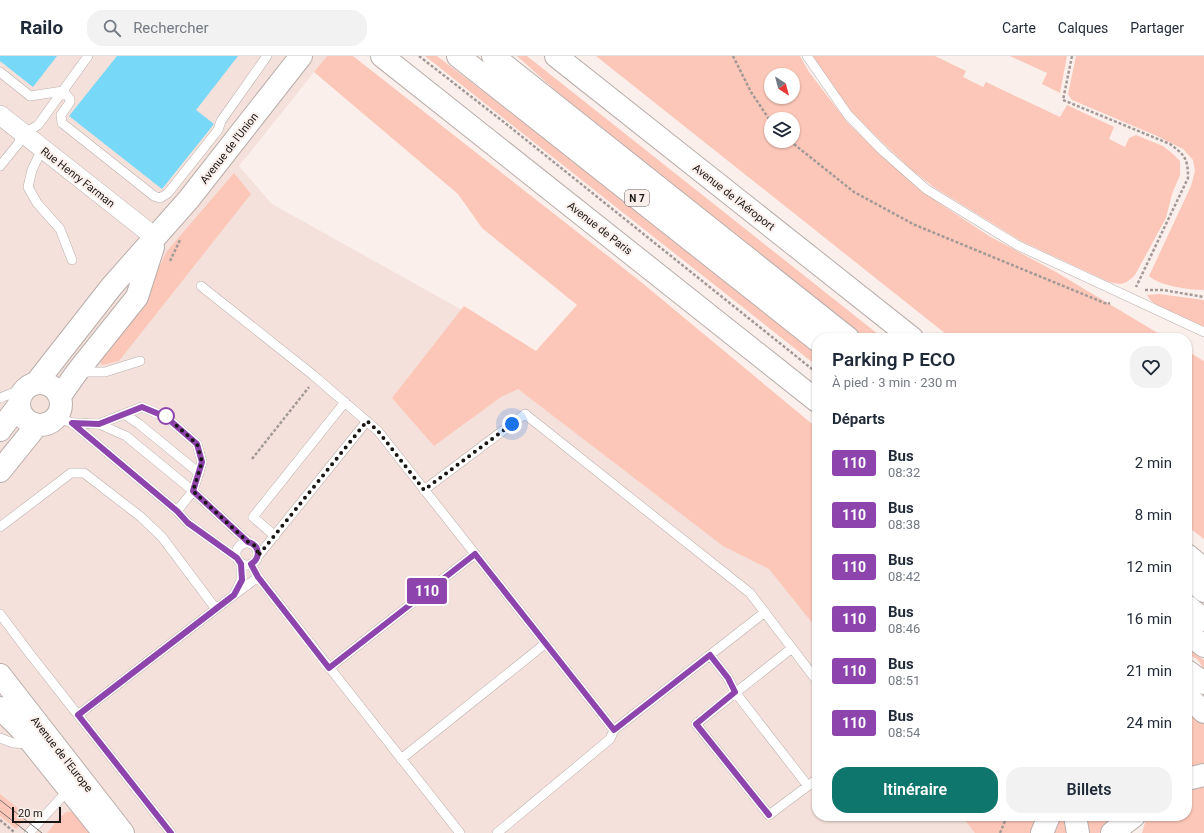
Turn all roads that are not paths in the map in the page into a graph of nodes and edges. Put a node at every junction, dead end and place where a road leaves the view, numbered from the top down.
1 (88, 56) edge
2 (267, 56) edge
3 (301, 56) edge
4 (382, 56) edge
5 (399, 56) edge
6 (458, 56) edge
7 (493, 56) edge
8 (556, 56) edge
9 (807, 56) edge
10 (0, 72) edge
11 (410, 78) junction
12 (63, 91) junction
13 (0, 115) edge
14 (23, 134) junction
15 (42, 149) junction
16 (0, 166) edge
17 (156, 238) junction
18 (72, 260) dead end
19 (201, 286) dead end
20 (1204, 332) edge
21 (842, 333) edge
22 (906, 333) edge
23 (812, 336) edge
24 (140, 361) dead end
25 (77, 372) junction
26 (32, 384) junction
27 (60, 396) junction
28 (812, 397) edge
29 (9, 402) edge
30 (345, 402) junction
31 (124, 414) junction
32 (65, 420) junction
33 (367, 421) junction
34 (99, 424) junction
35 (37, 425) junction
36 (0, 430) edge
37 (0, 471) edge
38 (199, 473) junction
39 (424, 490) junction
40 (193, 491) junction
41 (177, 511) junction
42 (0, 527) edge
43 (275, 536) junction
44 (248, 542) junction
45 (475, 554) junction
46 (258, 556) junction
47 (1192, 559) edge
48 (239, 561) junction
49 (251, 564) junction
50 (1204, 569) edge
51 (258, 577) junction
52 (1192, 580) edge
53 (1204, 591) edge
54 (234, 595) junction
55 (216, 609) junction
56 (1192, 610) edge
57 (765, 612) junction
58 (0, 614) edge
59 (1204, 620) edge
60 (1192, 637) edge
61 (546, 643) junction
62 (1204, 646) edge
63 (792, 648) junction
64 (710, 655) junction
65 (329, 668) junction
66 (812, 674) edge
67 (1192, 674) edge
68 (0, 675) edge
69 (1204, 682) edge
70 (735, 692) junction
71 (1192, 701) edge
72 (0, 708) edge
73 (1204, 712) edge
74 (78, 715) junction
75 (614, 730) junction
76 (0, 738) edge
77 (33, 744) junction
78 (401, 759) junction
79 (1204, 775) edge
80 (1192, 778) edge
81 (812, 783) edge
82 (808, 786) junction
83 (69, 789) junction
84 (1047, 821) edge
85 (1076, 821) edge
86 (1128, 821) edge
87 (1139, 821) edge
88 (29, 833) edge
89 (104, 833) edge
90 (123, 833) edge
91 (171, 833) edge
92 (460, 833) edge
93 (497, 833) edge
94 (1042, 833) edge
95 (1078, 833) edge
96 (1112, 833) edge
97 (1136, 833) edge

1 - 12 lane
2 - 12 lane
3 - 17 main road, Avenue de l'Union
4 - 11 main road, Avenue de Paris
5 - 11 main road
6 - 23 main road, N 7
7 - 21 main road, N 7
8 - 22 main road, Avenue de l'Aéroport
9 - 20 lane
10 - 12 lane
11 - 28 main road, Avenue de Paris
12 - 14 lane
13 - 14 street, Rue Henry Farman
14 - 15 street, Rue Henry Farman
14 - 16 lane
15 - 17 street, Rue Henry Farman
15 - 18 lane
17 - 25 main road, Avenue de l'Union
17 - 26 main road, Avenue de l'Union
19 - 30 lane
24 - 25 lane
25 - 27 main road, Avenue de l'Union
26 - 27 main road
26 - 29 main road, Avenue de l'Union
27 - 32 main road, Avenue de l'Union
29 - 35 main road
29 - 36 main road, Avenue de l'Union
30 - 33 lane
30 - 43 lane
31 - 34 lane
31 - 38 lane
31 - 38 lane
32 - 34 lane
32 - 35 main road
32 - 41 lane
33 - 39 lane
33 - 43 lane
34 - 40 lane
35 - 37 main road
38 - 40 lane
39 - 45 lane
39 - 57 lane
40 - 41 lane
40 - 44 lane
41 - 48 lane
42 - 55 lane
43 - 46 lane
44 - 46 lane
44 - 48 lane
45 - 61 lane
45 - 65 lane
46 - 49 lane
47 - 50 main road
48 - 49 lane
48 - 54 lane
49 - 51 lane
51 - 54 lane
51 - 65 lane
52 - 53 main road
54 - 55 lane
55 - 74 lane
56 - 59 main road
57 - 63 lane
57 - 64 lane
58 - 74 lane
60 - 62 main road
61 - 75 lane
61 - 78 lane
63 - 66 lane
63 - 70 lane
64 - 70 lane
64 - 75 lane
65 - 78 lane
67 - 69 main road
68 - 90 main road, Avenue de l'Europe
70 - 82 lane
70 - 82 lane
71 - 73 main road
72 - 77 main road, Avenue de l'Europe
74 - 91 lane
75 - 93 lane
76 - 77 lane
77 - 83 main road, Avenue de l'Europe
78 - 92 lane
79 - 80 main road
81 - 82 lane
83 - 88 lane
83 - 89 main road, Avenue de l'Europe
84 - 94 main road
85 - 95 main road
86 - 96 main road
87 - 97 main road

